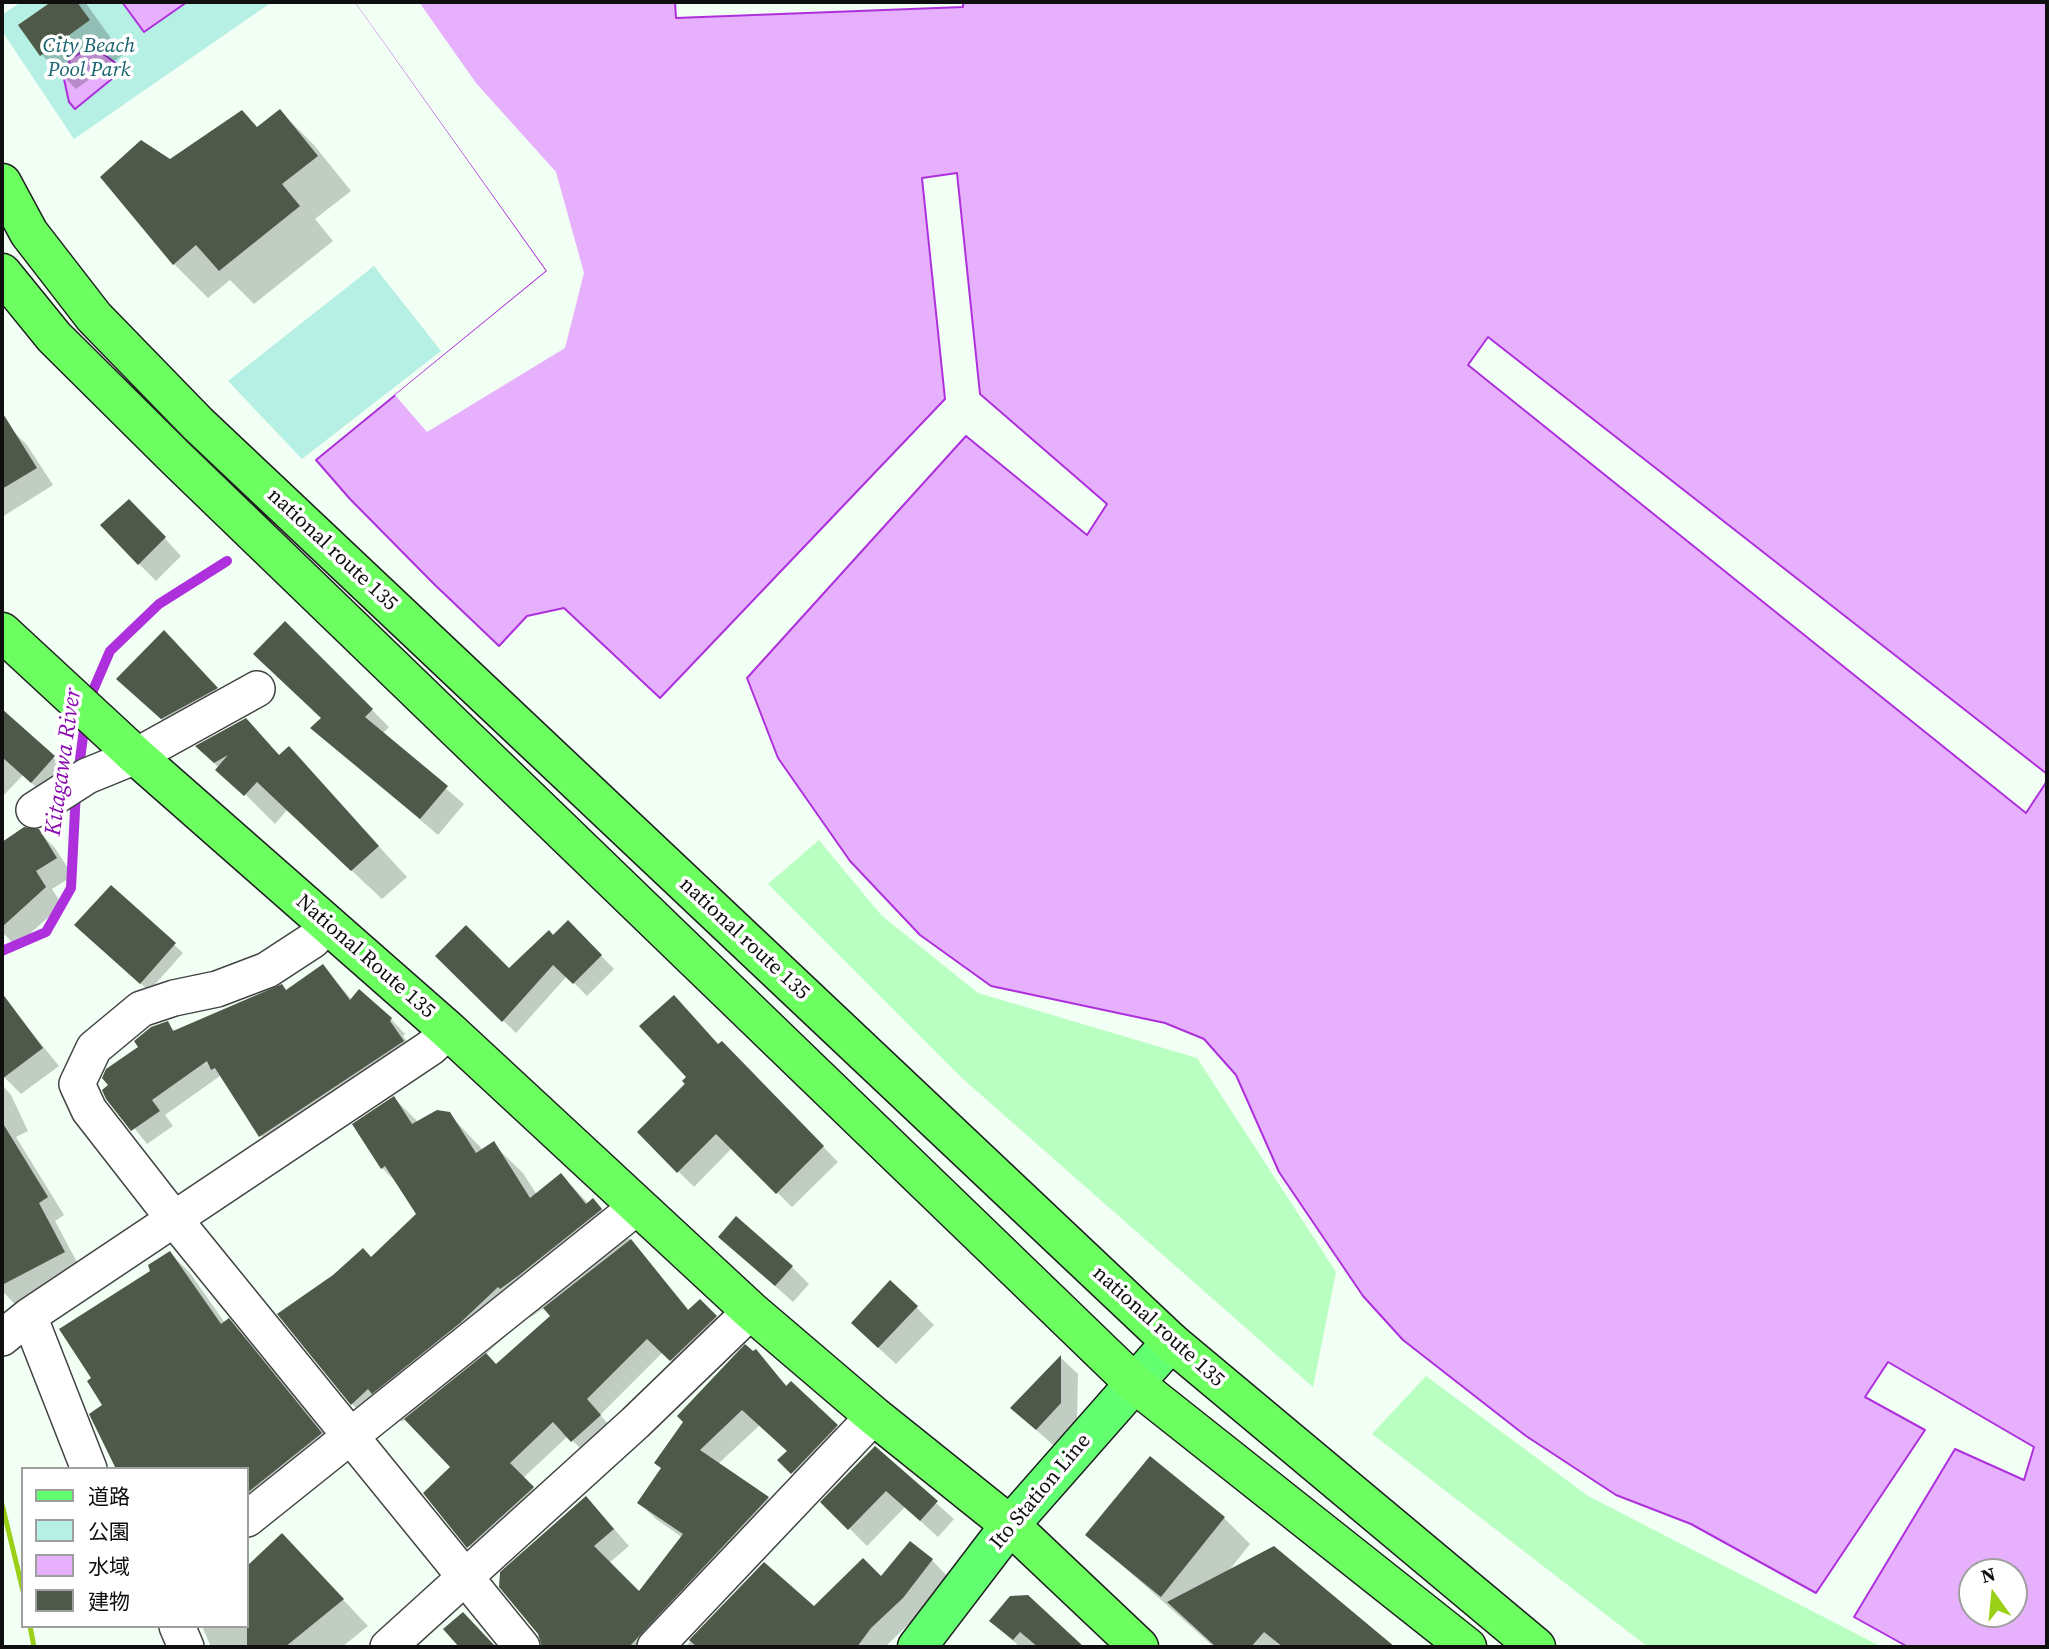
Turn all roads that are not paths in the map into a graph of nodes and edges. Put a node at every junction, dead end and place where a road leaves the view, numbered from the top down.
1 (2, 183) edge
2 (2, 273) edge
3 (2, 632) edge
4 (257, 689) dead end
5 (136, 755) junction
6 (45, 802) dead end
7 (326, 924) junction
8 (449, 1031) junction
9 (638, 1206) junction
10 (174, 1219) junction
11 (751, 1311) junction
12 (29, 1316) junction
13 (2, 1338) edge
14 (1171, 1342) junction
15 (1134, 1383) junction
16 (874, 1416) junction
17 (351, 1436) junction
18 (88, 1467) edge
19 (248, 1518) edge
20 (1010, 1525) junction
21 (465, 1575) junction
22 (178, 1628) edge
23 (186, 1647) edge
24 (388, 1647) edge
25 (522, 1647) edge
26 (655, 1647) edge
27 (917, 1647) edge
28 (1139, 1647) edge
29 (1467, 1647) edge
30 (1536, 1647) edge

1 - 14 highway, national route 135
2 - 15 highway, national route 135
3 - 5 highway, National Route 135
4 - 5 street
5 - 6 street
5 - 7 highway, National Route 135
7 - 8 highway, National Route 135
7 - 10 street
8 - 9 highway, National Route 135
8 - 10 street
9 - 11 highway
9 - 17 street
10 - 12 street
10 - 17 street
11 - 16 highway
11 - 21 street
12 - 13 street
12 - 18 street
14 - 15 main road, Ito Station Line
14 - 30 highway, national route 135
15 - 20 main road, Ito Station Line
15 - 29 highway, national route 135
16 - 20 highway
16 - 26 street
17 - 19 street
17 - 21 street
20 - 27 main road, Ito Station Line
20 - 28 highway
21 - 24 street
21 - 25 street
22 - 23 street

